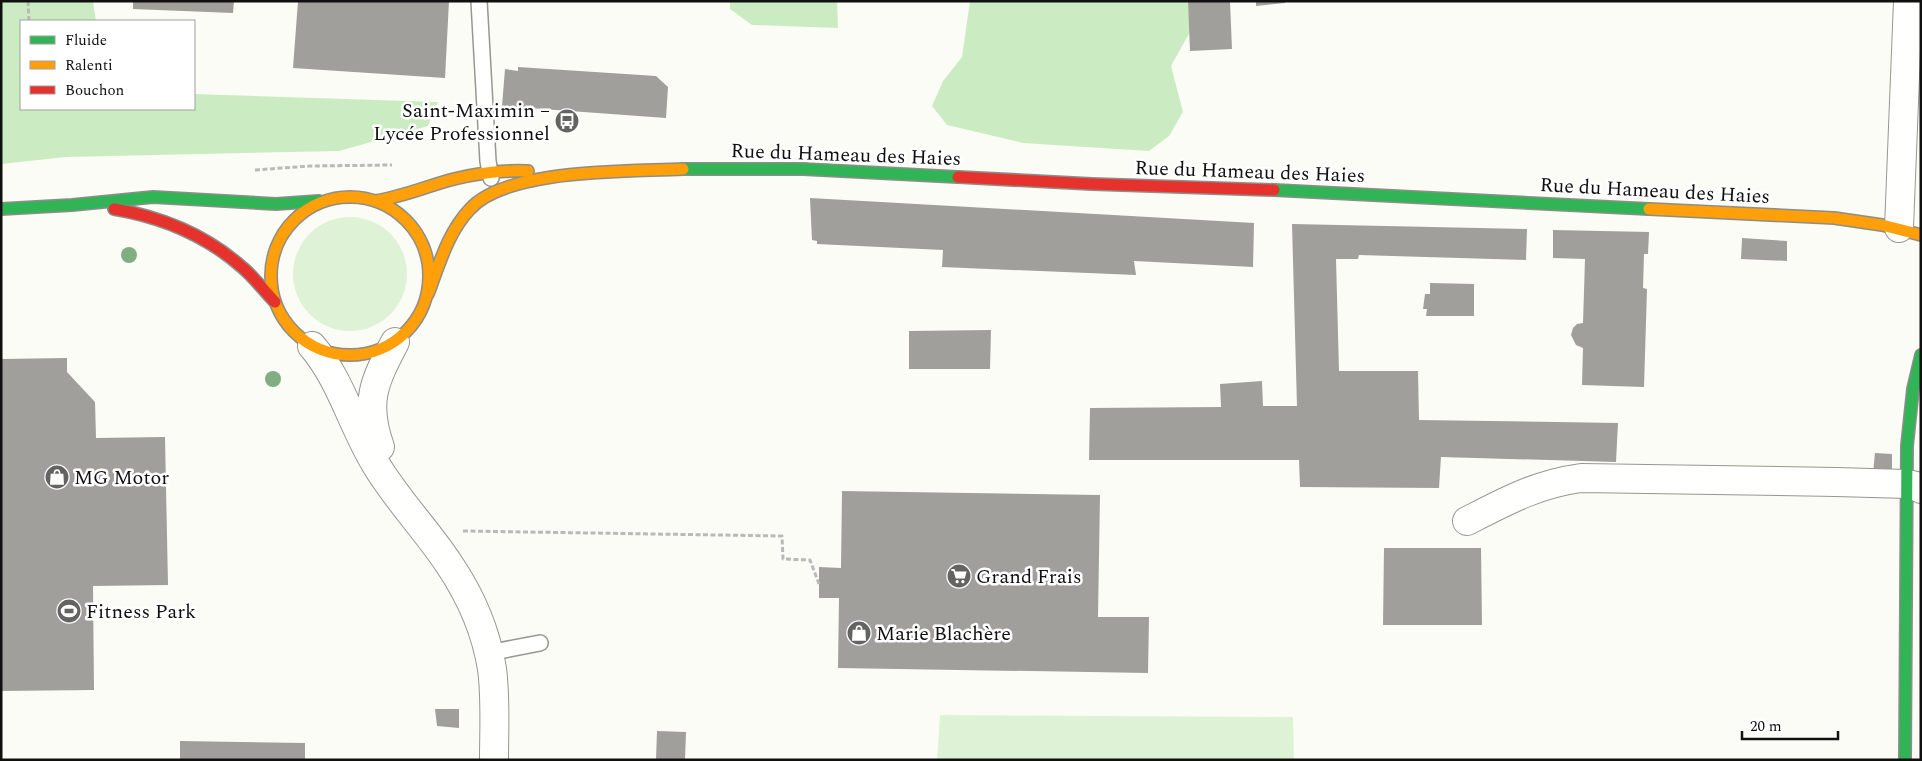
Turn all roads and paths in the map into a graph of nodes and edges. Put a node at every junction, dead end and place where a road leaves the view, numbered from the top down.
1 (28, 1) edge
2 (479, 1) edge
3 (1908, 1) edge
4 (30, 20) edge
5 (490, 172) junction
6 (576, 175) junction
7 (494, 191) junction
8 (329, 200) junction
9 (375, 201) junction
10 (72, 205) junction
11 (1, 209) edge
12 (1910, 232) edge
13 (428, 294) junction
14 (275, 302) junction
15 (395, 342) junction
16 (312, 346) junction
17 (1921, 355) edge
18 (1914, 487) edge
19 (410, 512) junction
20 (1467, 521) dead end
21 (460, 531) dead end
22 (819, 584) dead end
23 (540, 643) dead end
24 (488, 653) junction
25 (494, 760) edge
26 (1905, 760) edge

1 - 4 path
2 - 5 lane
3 - 12 street
5 - 6 street, Rue du Hameau des Haies
5 - 7 lane
5 - 9 street, Rue du Hameau des Haies
6 - 7 street, Rue du Hameau des Haies
6 - 12 street, Rue du Hameau des Haies
7 - 13 street, Rue du Hameau des Haies
8 - 9 street
8 - 10 street
8 - 14 street
9 - 13 street
10 - 11 street
10 - 14 street
13 - 15 street
14 - 16 street
15 - 16 street
15 - 19 street
16 - 19 street
17 - 18 street
18 - 20 street
18 - 26 street
19 - 24 street
21 - 22 path
23 - 24 lane
24 - 25 street

